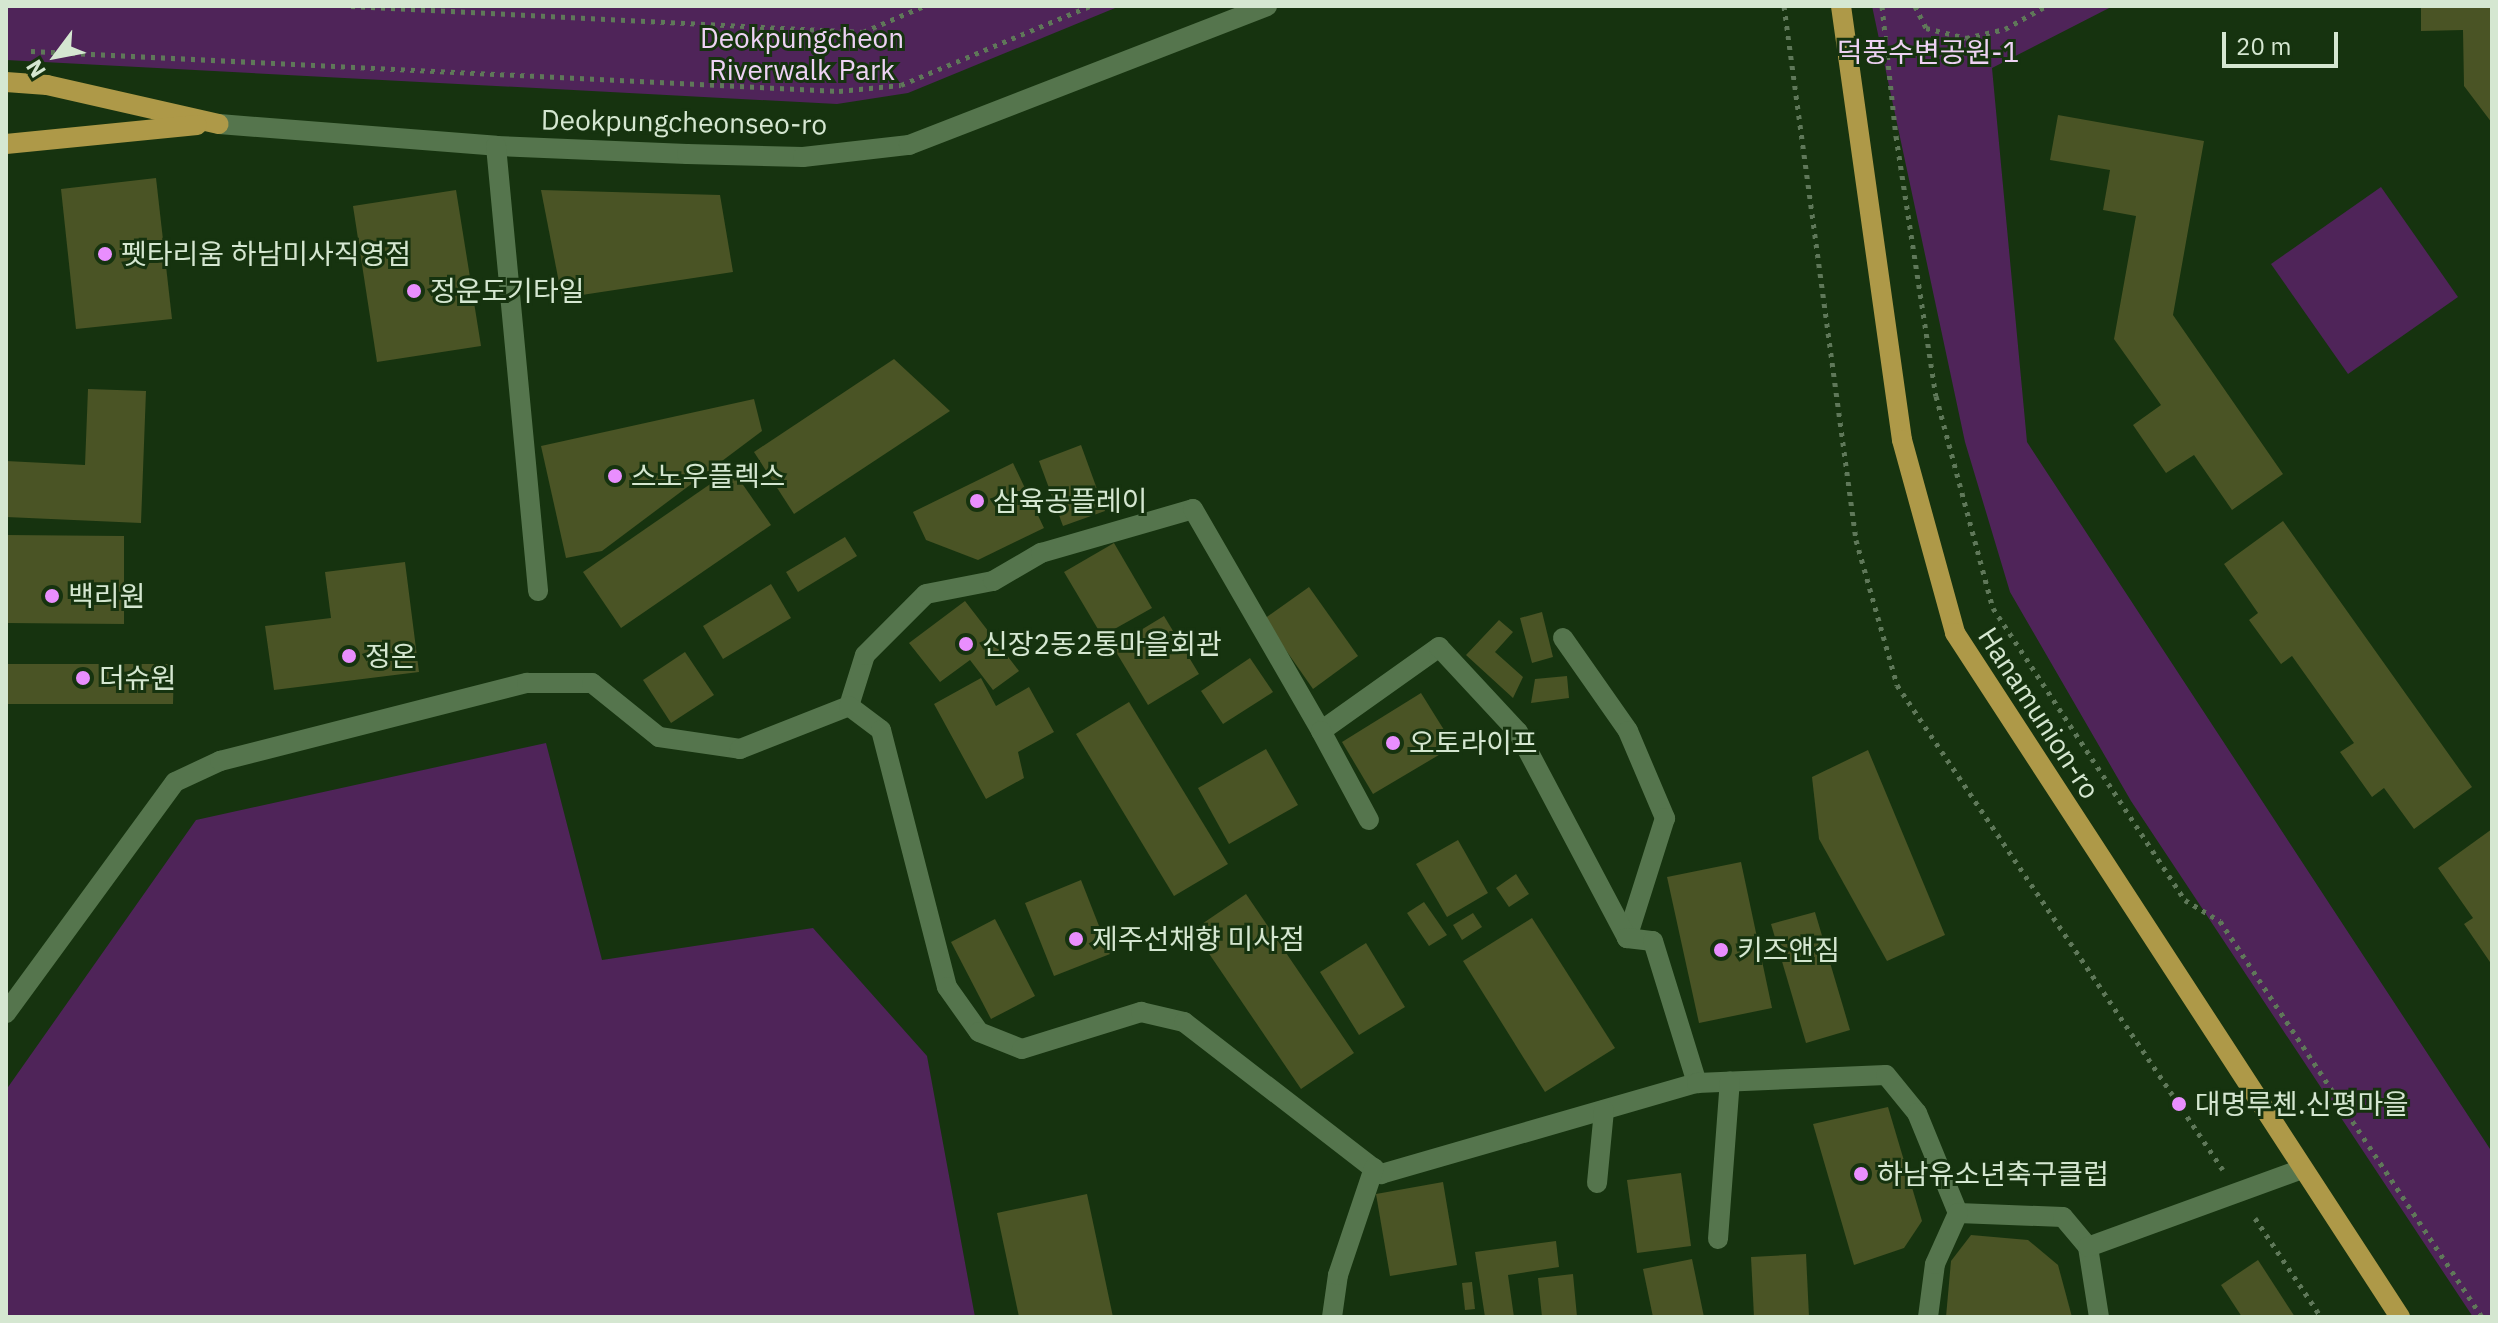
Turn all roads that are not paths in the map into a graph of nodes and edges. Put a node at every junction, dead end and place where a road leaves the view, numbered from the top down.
1 (1267, 6) edge
2 (1841, 6) edge
3 (6, 82) edge
4 (219, 124) junction
5 (6, 144) edge
6 (496, 146) junction
7 (538, 591) dead end
8 (1563, 638) dead end
9 (849, 706) junction
10 (1321, 731) junction
11 (1369, 820) dead end
12 (1627, 938) junction
13 (6, 1013) edge
14 (1730, 1081) junction
15 (1697, 1083) junction
16 (1604, 1110) junction
17 (1374, 1168) junction
18 (2300, 1170) junction
19 (1597, 1183) dead end
20 (1958, 1213) junction
21 (1718, 1239) dead end
22 (2088, 1247) junction
23 (1332, 1317) edge
24 (1928, 1317) edge
25 (2099, 1317) edge
26 (2400, 1317) edge

1 - 6 street, Deokpungcheonseo-ro
2 - 18 main road, Hanamunion-ro
3 - 4 main road
4 - 5 main road
4 - 6 street, Deokpungcheonseo-ro
6 - 7 street
8 - 12 street
9 - 10 street
9 - 13 street
9 - 17 street
10 - 11 street
10 - 12 street
12 - 15 street
14 - 15 street
14 - 20 street
14 - 21 street
15 - 16 street
16 - 17 street
16 - 19 street
17 - 23 street
18 - 22 street
18 - 26 main road, Hanamunion-ro
20 - 22 street
20 - 24 street
22 - 25 street

